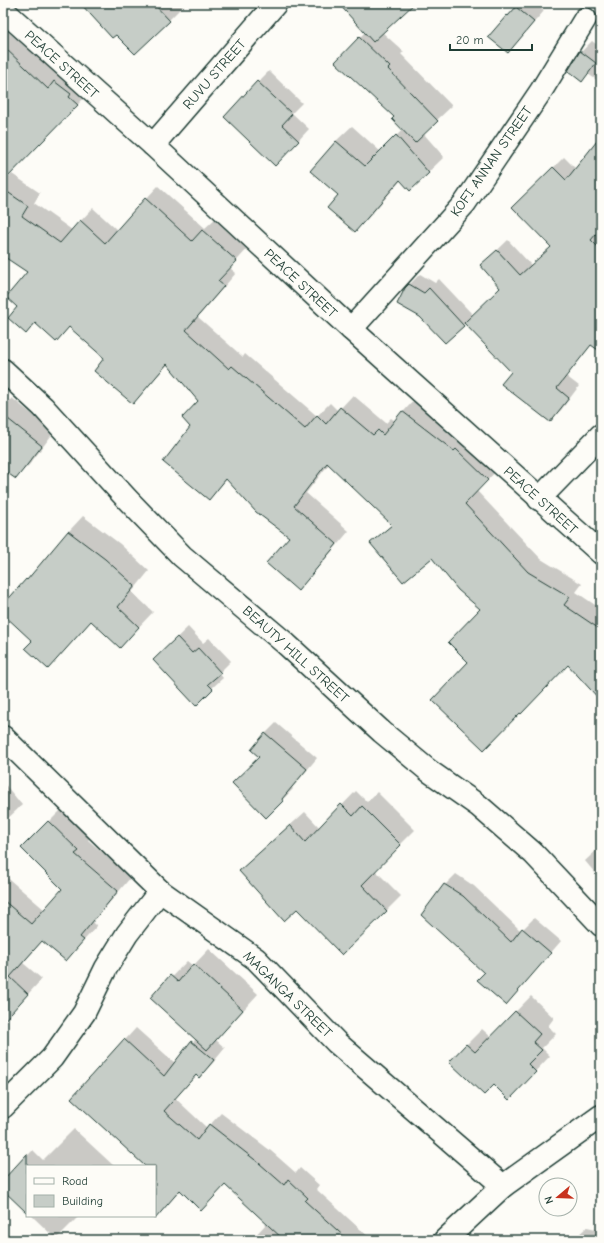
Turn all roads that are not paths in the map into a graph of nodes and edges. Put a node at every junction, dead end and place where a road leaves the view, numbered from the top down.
1 (276, 3) edge
2 (3, 10) edge
3 (585, 19) dead end
4 (153, 145) junction
5 (351, 329) junction
6 (3, 370) edge
7 (601, 435) edge
8 (539, 499) junction
9 (601, 553) edge
10 (3, 737) edge
11 (160, 891) junction
12 (601, 925) edge
13 (5, 1101) edge
14 (601, 1116) edge
15 (503, 1186) junction
16 (445, 1240) edge

1 - 4 street, RUVU STREET
2 - 4 street, PEACE STREET
3 - 5 street, KOFI ANNAN STREET
4 - 5 street, PEACE STREET
5 - 8 street, PEACE STREET
6 - 12 street, BEAUTY HILL STREET
7 - 8 street
8 - 9 street, PEACE STREET
10 - 11 street, MAGANGA STREET
11 - 13 street
11 - 15 street, MAGANGA STREET
14 - 15 street
15 - 16 street

